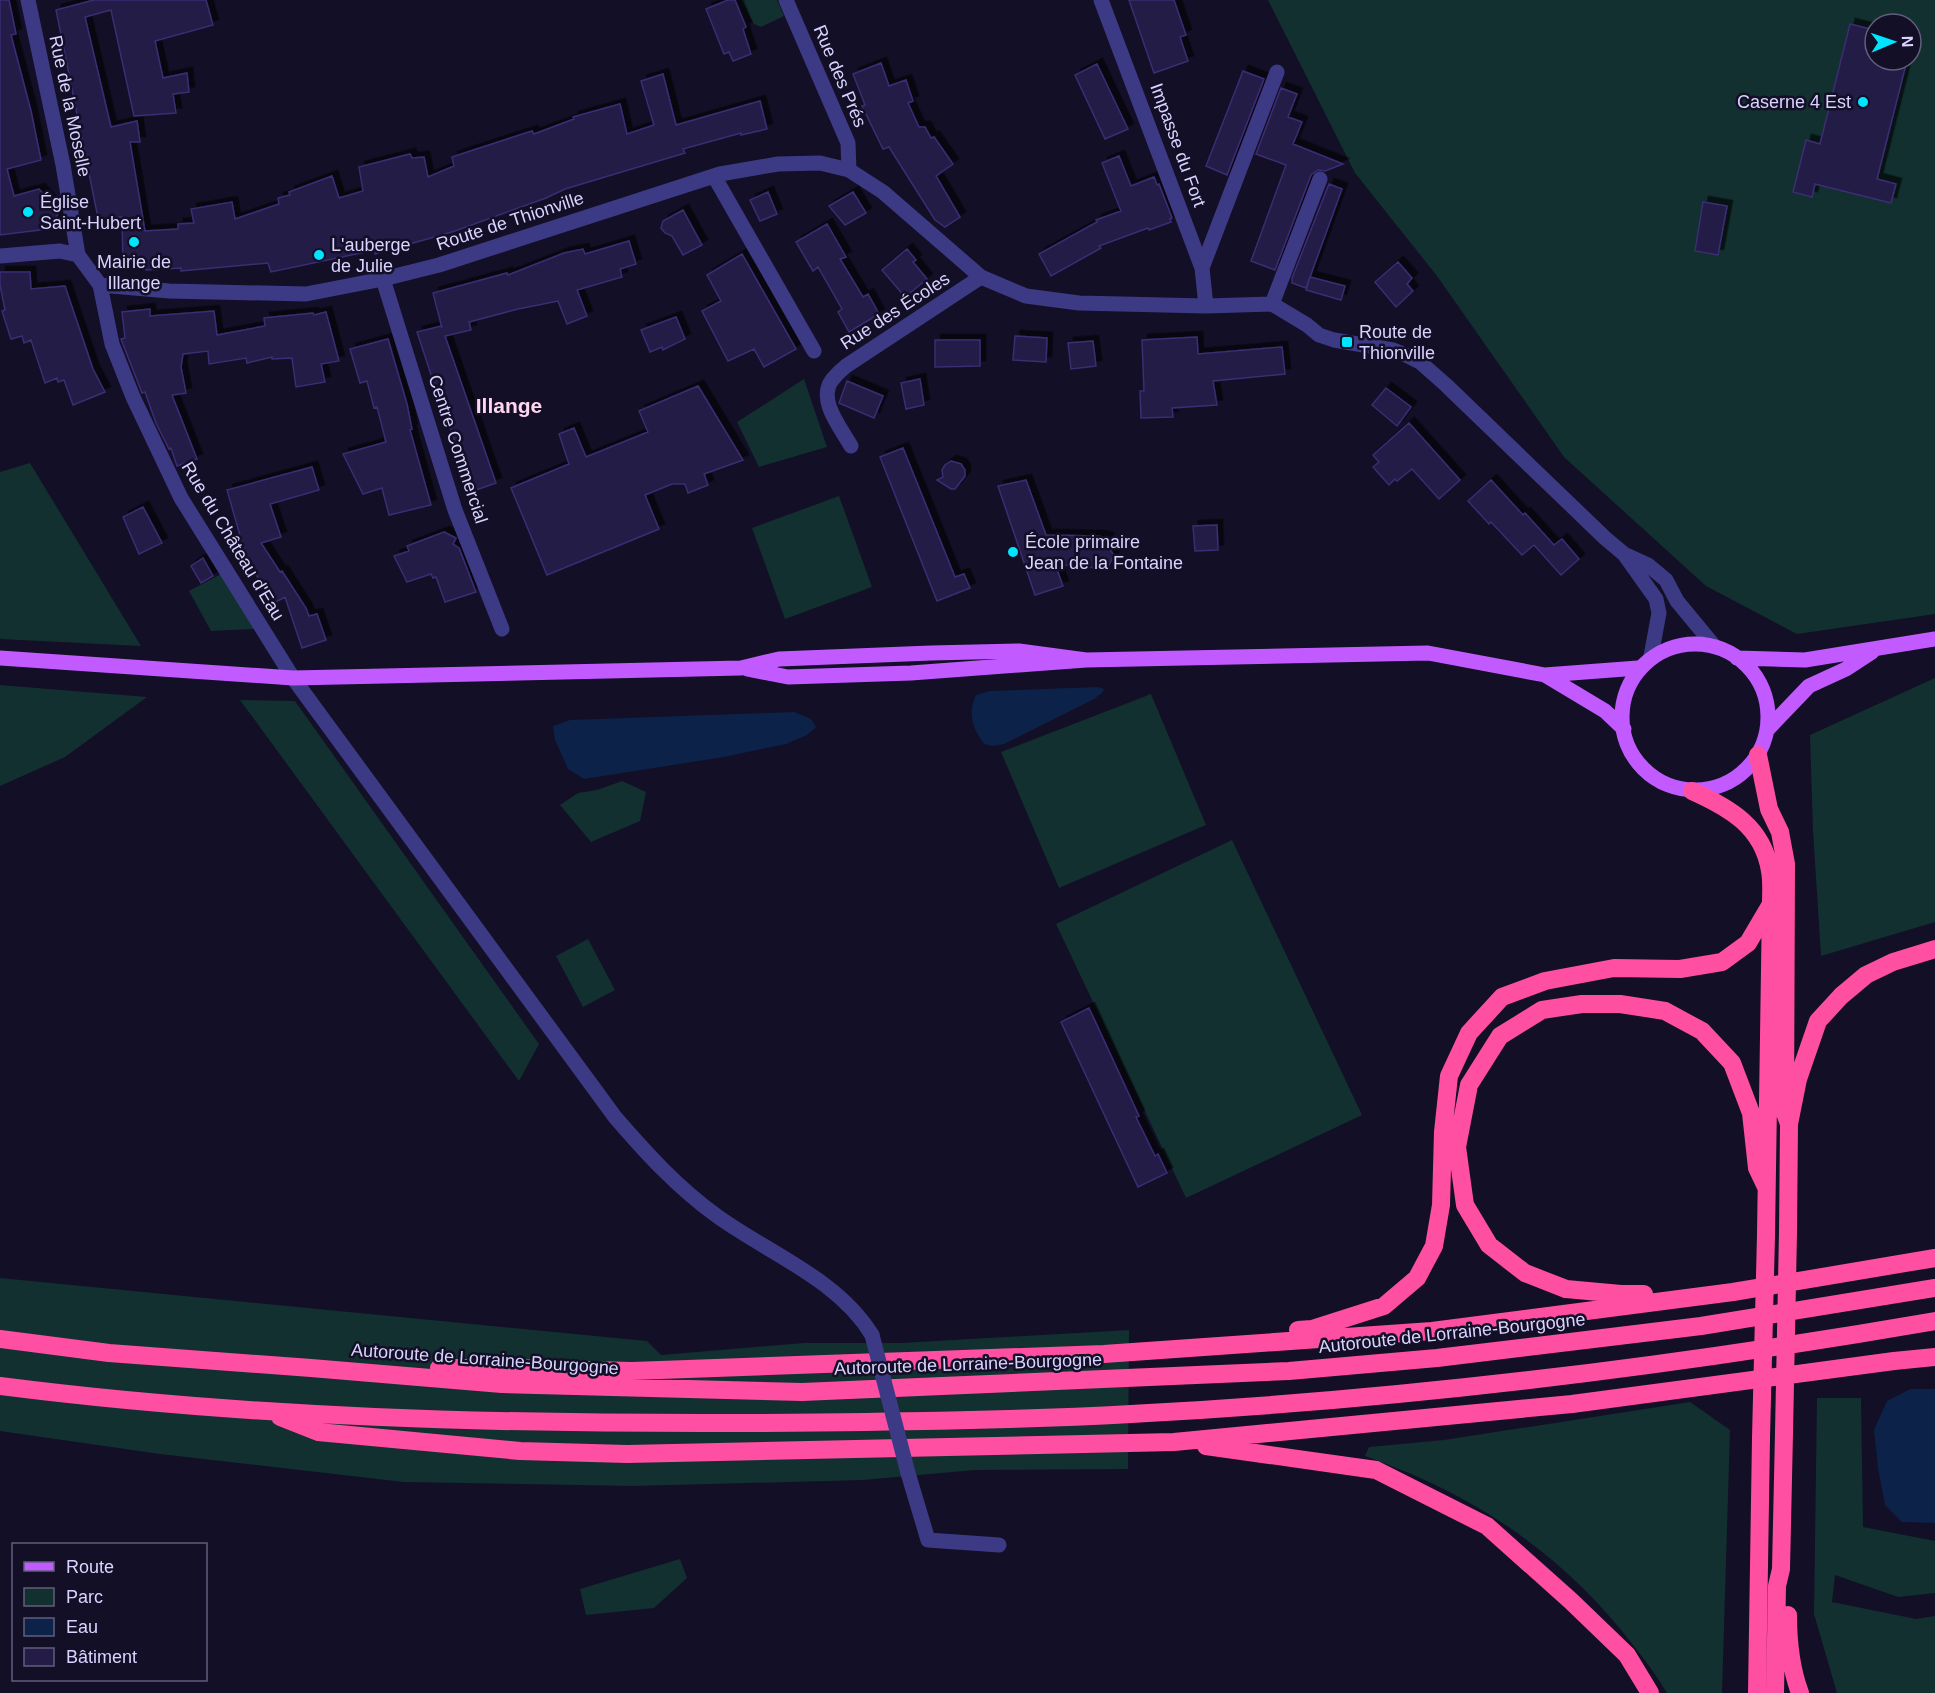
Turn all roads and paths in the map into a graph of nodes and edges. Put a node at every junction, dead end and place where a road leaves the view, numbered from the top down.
1 (28, 0) edge
2 (786, 0) edge
3 (1101, 0) edge
4 (1277, 72) dead end
5 (849, 170) junction
6 (714, 176) junction
7 (1320, 178) dead end
8 (78, 255) junction
9 (0, 256) edge
10 (1202, 268) junction
11 (981, 278) junction
12 (383, 279) junction
13 (100, 285) junction
14 (1272, 304) junction
15 (1206, 306) junction
16 (814, 351) dead end
17 (851, 446) dead end
18 (1624, 554) junction
19 (502, 629) dead end
20 (1935, 639) edge
21 (1715, 647) junction
22 (1877, 649) junction
23 (931, 653) junction
24 (1651, 656) junction
25 (0, 658) edge
26 (1737, 658) junction
27 (1086, 660) junction
28 (741, 668) junction
29 (1638, 668) junction
30 (911, 673) junction
31 (1545, 675) junction
32 (293, 678) junction
33 (1624, 729) junction
34 (1767, 730) junction
35 (1758, 755) junction
36 (1692, 791) junction
37 (1771, 904) junction
38 (1935, 949) edge
39 (1789, 1124) junction
40 (1766, 1187) junction
41 (1935, 1258) edge
42 (1935, 1288) edge
43 (1722, 1294) junction
44 (1935, 1321) edge
45 (0, 1339) edge
46 (1104, 1354) junction
47 (1935, 1357) edge
48 (332, 1370) junction
49 (0, 1386) edge
50 (262, 1410) junction
51 (1174, 1442) junction
52 (999, 1545) dead end
53 (1781, 1569) junction
54 (1650, 1693) edge
55 (1756, 1693) edge
56 (1775, 1693) edge
57 (1800, 1693) edge

1 - 8 street, Rue de la Moselle
2 - 5 street, Rue des Prés
3 - 10 street, Impasse du Fort
4 - 10 street
5 - 6 street, Route de Thionville
5 - 11 street, Route de Thionville
6 - 12 street, Route de Thionville
6 - 16 street
7 - 14 street
8 - 9 street
8 - 13 street, Rue de la Moselle
10 - 15 street, Impasse du Fort
11 - 15 street, Route de Thionville
11 - 17 street, Rue des Écoles
12 - 13 street, Route de Thionville
12 - 19 street, Centre Commercial
13 - 32 street, Rue du Château d'Eau
14 - 15 street, Route de Thionville
14 - 18 street
18 - 21 street
18 - 24 street
20 - 22 main road
21 - 24 main road
21 - 26 main road
22 - 26 main road
22 - 34 main road
23 - 27 main road
23 - 28 main road
23 - 30 main road
24 - 29 main road
25 - 32 main road
26 - 34 main road
27 - 30 main road
27 - 31 main road
28 - 30 main road
28 - 32 main road
29 - 31 main road
29 - 33 main road
31 - 33 main road
32 - 52 street, Rue du Château d'Eau, bridge
33 - 36 main road
34 - 35 main road
35 - 36 main road
35 - 39 highway
36 - 37 highway
37 - 40 highway
37 - 46 highway
38 - 39 highway
39 - 53 highway, bridge
40 - 43 highway
40 - 55 highway, bridge
41 - 43 highway
42 - 48 highway, Autoroute de Lorraine-Bourgogne
43 - 46 highway
44 - 50 highway
45 - 48 highway, Autoroute de Lorraine-Bourgogne
46 - 48 highway
47 - 51 highway
49 - 50 highway
50 - 51 highway
51 - 54 highway
53 - 56 highway
53 - 57 highway

